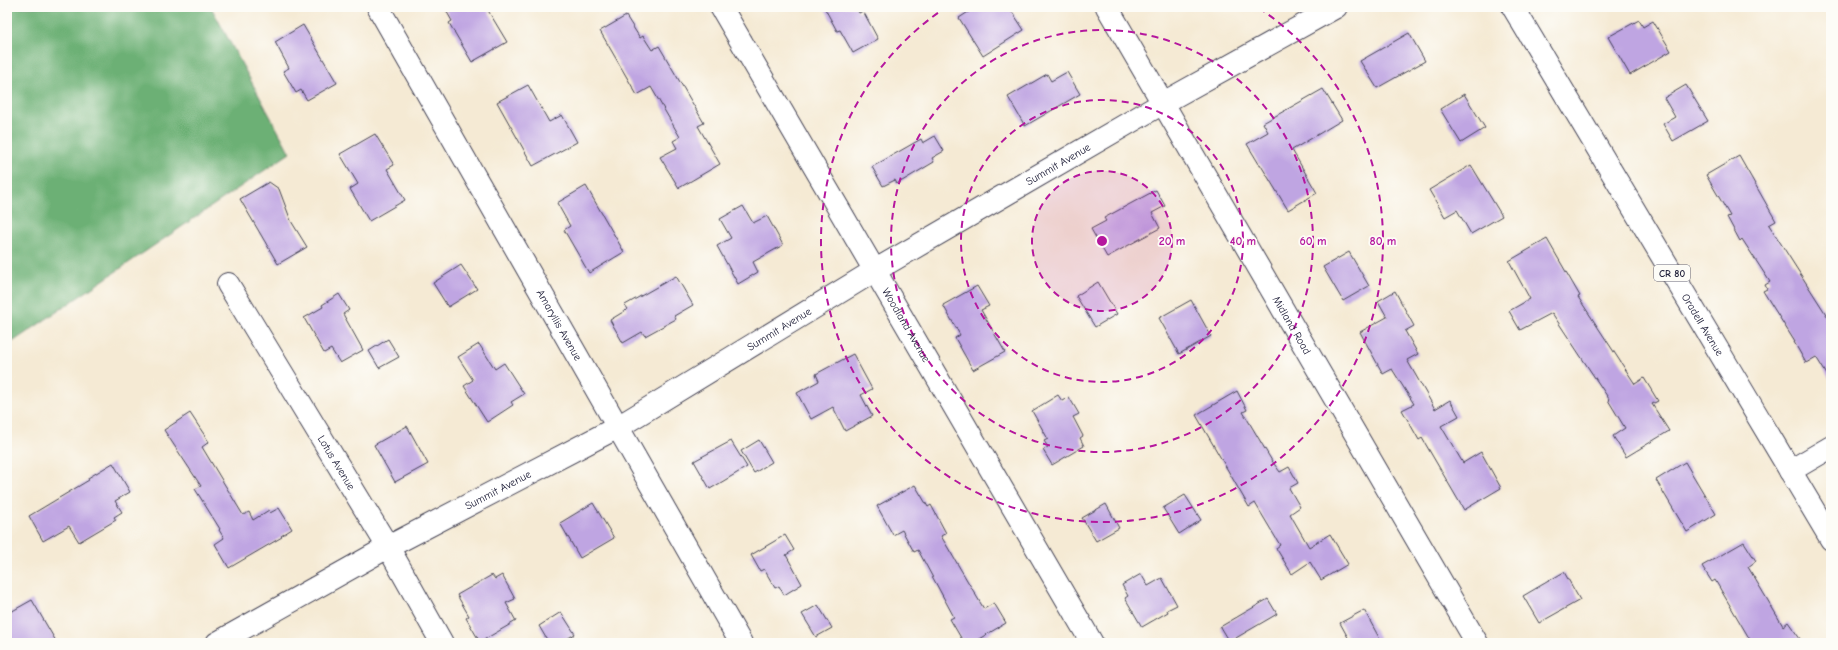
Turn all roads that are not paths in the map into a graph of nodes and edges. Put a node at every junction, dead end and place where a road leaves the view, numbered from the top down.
1 (378, 7) edge
2 (721, 7) edge
3 (1107, 7) edge
4 (1336, 7) edge
5 (1513, 7) edge
6 (1163, 103) junction
7 (874, 271) junction
8 (228, 284) dead end
9 (618, 427) junction
10 (1831, 447) edge
11 (1790, 471) junction
12 (1831, 539) edge
13 (388, 547) junction
14 (217, 643) edge
15 (442, 643) edge
16 (741, 643) edge
17 (1092, 643) edge
18 (1477, 643) edge

1 - 9 street, Amaryllis Avenue
2 - 7 street, Woodland Avenue
3 - 6 street, Midland Road
4 - 6 street, Summit Avenue
5 - 11 street, Oradell Avenue / CR 80
6 - 7 street, Summit Avenue
6 - 18 street, Midland Road
7 - 9 street, Summit Avenue
7 - 17 street, Woodland Avenue
8 - 13 street, Lotus Avenue
9 - 13 street, Summit Avenue
9 - 16 street, Amaryllis Avenue
10 - 11 street
11 - 12 street, Oradell Avenue / CR 80
13 - 14 street, Summit Avenue
13 - 15 street, Lotus Avenue

